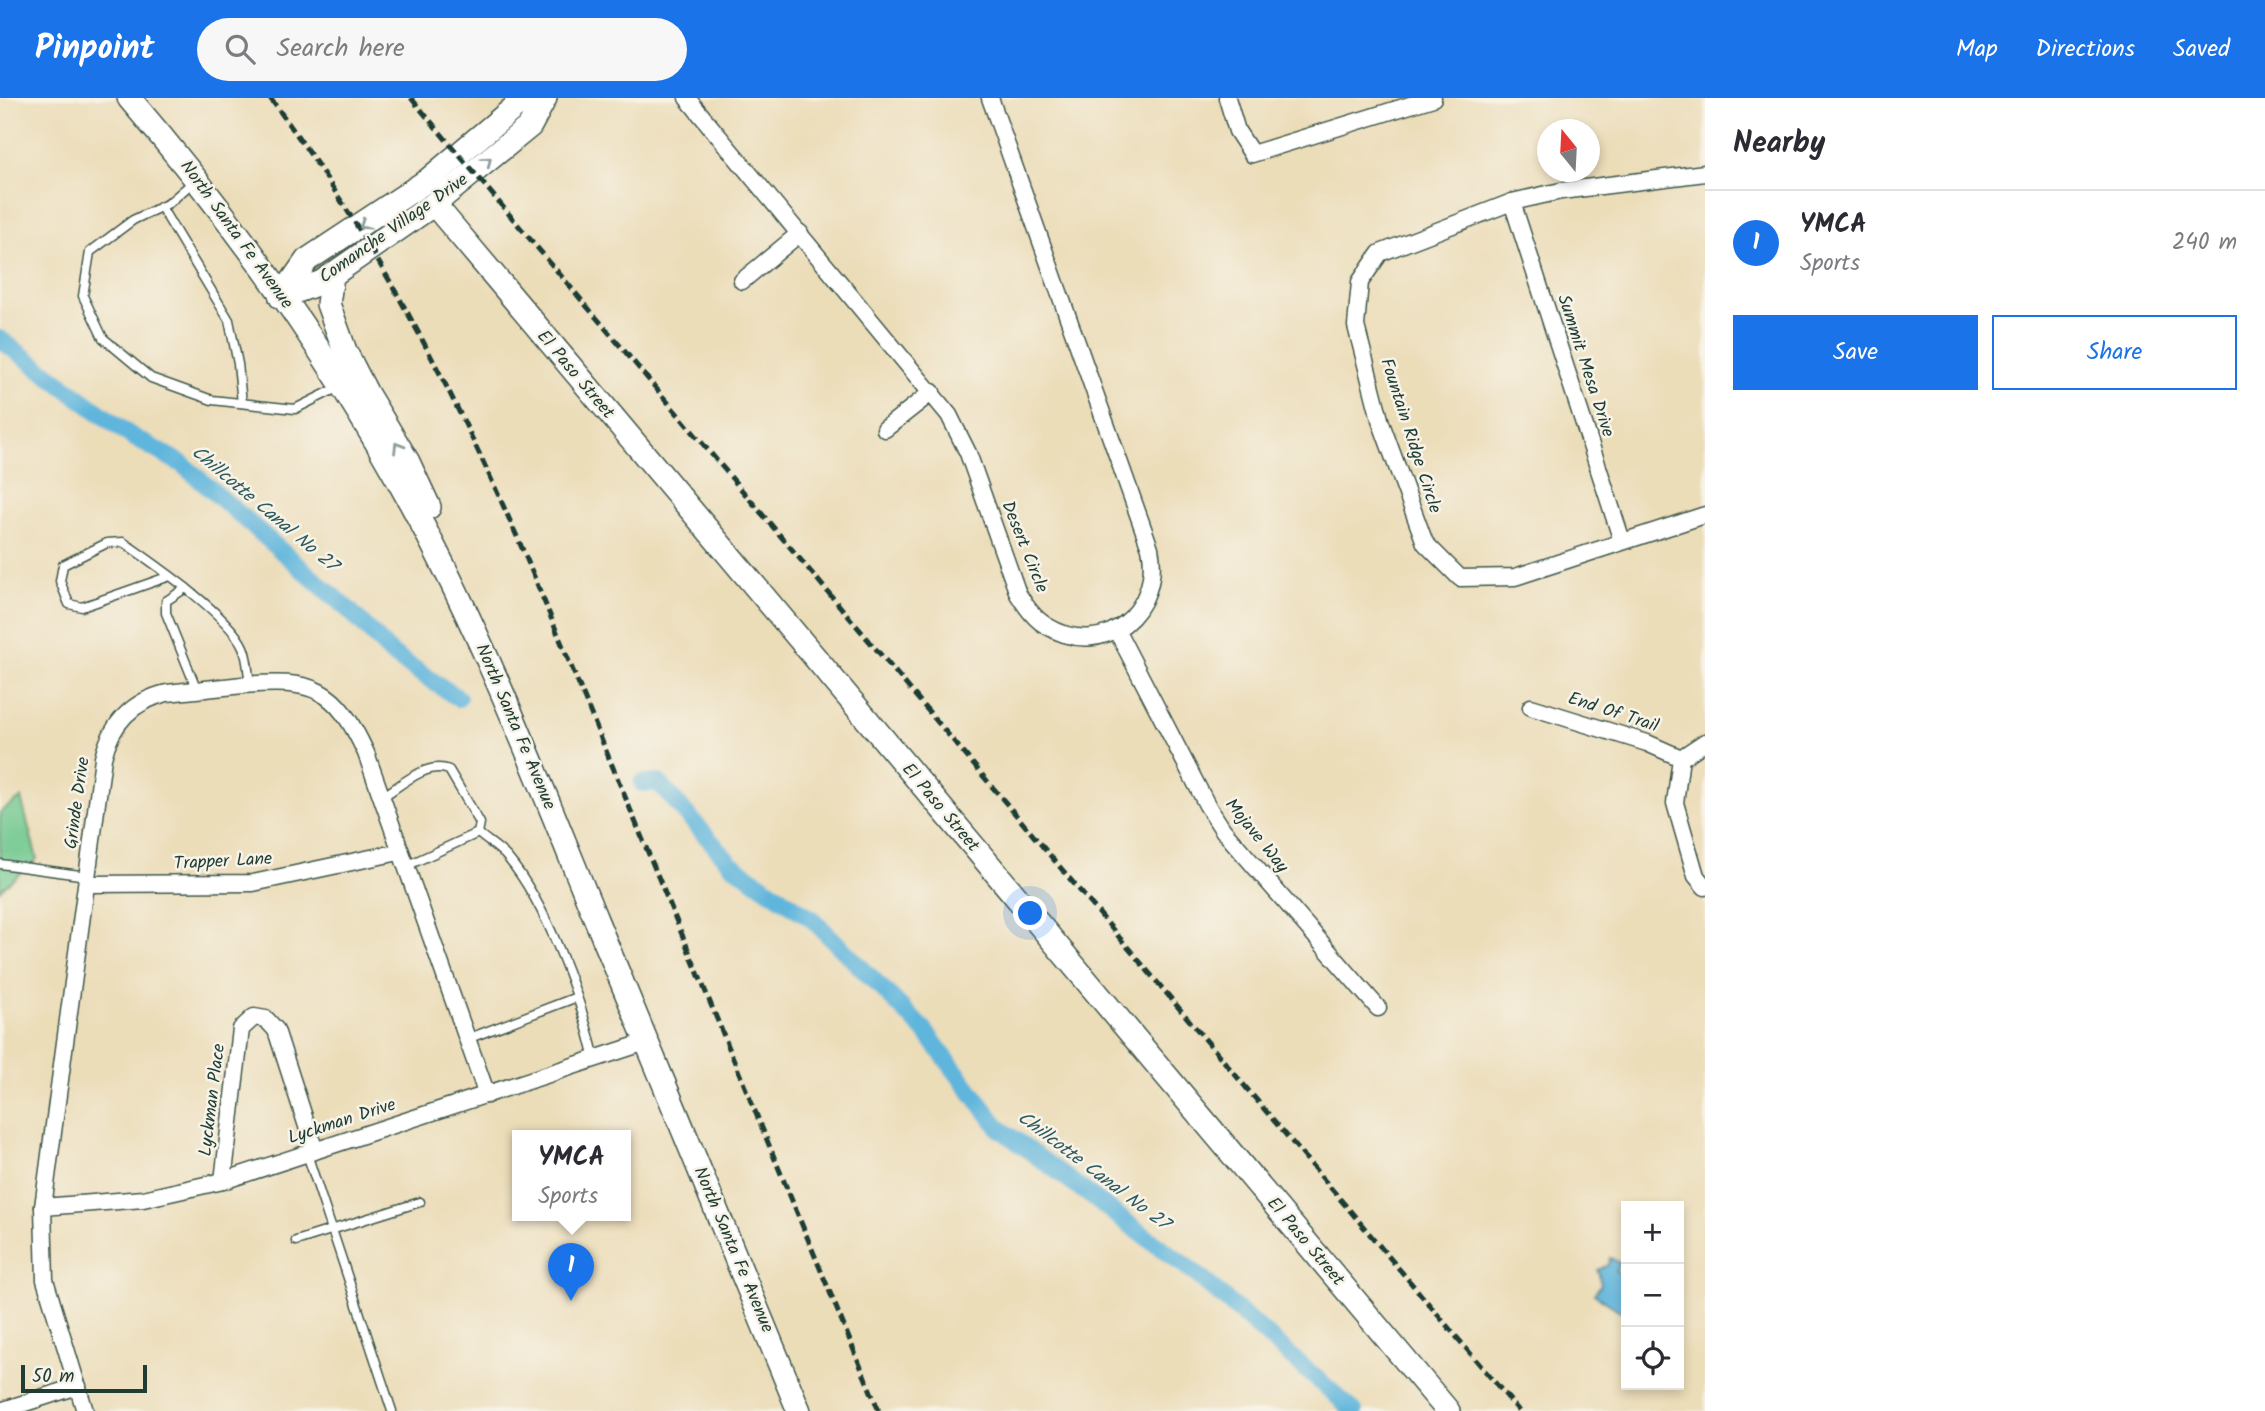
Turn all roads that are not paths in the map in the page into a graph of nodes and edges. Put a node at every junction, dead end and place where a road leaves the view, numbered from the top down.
1 (129, 98) edge
2 (533, 98) edge
3 (545, 98) edge
4 (687, 98) edge
5 (990, 98) edge
6 (1227, 98) edge
7 (1433, 98) edge
8 (1705, 173) edge
9 (198, 178) junction
10 (1511, 202) junction
11 (434, 204) junction
12 (161, 207) junction
13 (800, 233) junction
14 (332, 275) junction
15 (742, 281) dead end
16 (281, 297) junction
17 (341, 385) junction
18 (932, 392) junction
19 (242, 403) junction
20 (885, 429) dead end
21 (1705, 516) edge
22 (1622, 541) junction
23 (170, 576) junction
24 (449, 577) junction
25 (186, 587) junction
26 (1116, 629) junction
27 (250, 685) junction
28 (197, 690) junction
29 (1531, 707) dead end
30 (1705, 742) edge
31 (1681, 758) junction
32 (381, 798) junction
33 (478, 833) junction
34 (402, 860) junction
35 (0, 864) edge
36 (88, 880) junction
37 (1705, 887) edge
38 (578, 997) junction
39 (1378, 1008) dead end
40 (467, 1039) junction
41 (646, 1042) junction
42 (595, 1059) junction
43 (487, 1095) junction
44 (311, 1153) junction
45 (223, 1181) junction
46 (420, 1202) dead end
47 (43, 1207) junction
48 (332, 1230) junction
49 (296, 1241) dead end
50 (78, 1386) junction
51 (0, 1411) edge
52 (85, 1411) edge
53 (392, 1411) edge
54 (799, 1411) edge
55 (1448, 1411) edge

1 - 9 main road, North Santa Fe Avenue
2 -> 16 main road, Comanche Village Drive
11 -> 3 main road, Comanche Village Drive
4 - 13 street, Desert Circle
5 - 26 street
6 - 7 street
8 - 10 street, Fountain Ridge Circle
9 - 12 lane
9 - 16 main road, North Santa Fe Avenue
10 - 22 street, Summit Mesa Drive
10 - 22 street, Fountain Ridge Circle
11 - 14 main road, Comanche Village Drive
11 - 55 main road, El Paso Street
12 - 19 lane
12 - 19 lane
13 - 15 street
13 - 18 street, Desert Circle
14 - 16 main road, Comanche Village Drive
24 -> 14 main road
16 - 17 main road, North Santa Fe Avenue
17 - 19 lane
17 - 24 main road, North Santa Fe Avenue
18 - 20 street
18 - 26 street, Desert Circle
21 - 22 street, Fountain Ridge Circle
23 - 23 lane
23 - 25 lane
24 - 41 main road, North Santa Fe Avenue
25 - 27 lane
25 - 28 lane
26 - 39 street, Mojave Way
27 - 28 street, Grinde Drive
27 - 32 street, Grinde Drive
28 - 36 street, Grinde Drive
29 - 31 street, End Of Trail
30 - 31 street
31 - 37 street
32 - 33 lane
32 - 34 street, Grinde Drive
33 - 34 lane
33 - 38 lane
34 - 36 street, Trapper Lane
34 - 40 street, Grinde Drive
35 - 36 lane
36 - 47 street, Grinde Drive
38 - 40 lane
38 - 42 lane
40 - 43 street, Grinde Drive
41 - 42 street, Lyckman Drive
41 - 54 main road, North Santa Fe Avenue
42 - 43 street, Lyckman Drive
43 - 44 street, Lyckman Drive
44 - 45 street, Lyckman Drive
44 - 45 street, Lyckman Place
44 - 48 lane
45 - 47 street, Lyckman Drive
46 - 48 lane
47 - 50 street, Grinde Drive
48 - 49 lane
48 - 53 lane
50 - 51 street
50 - 52 street, Grinde Drive

